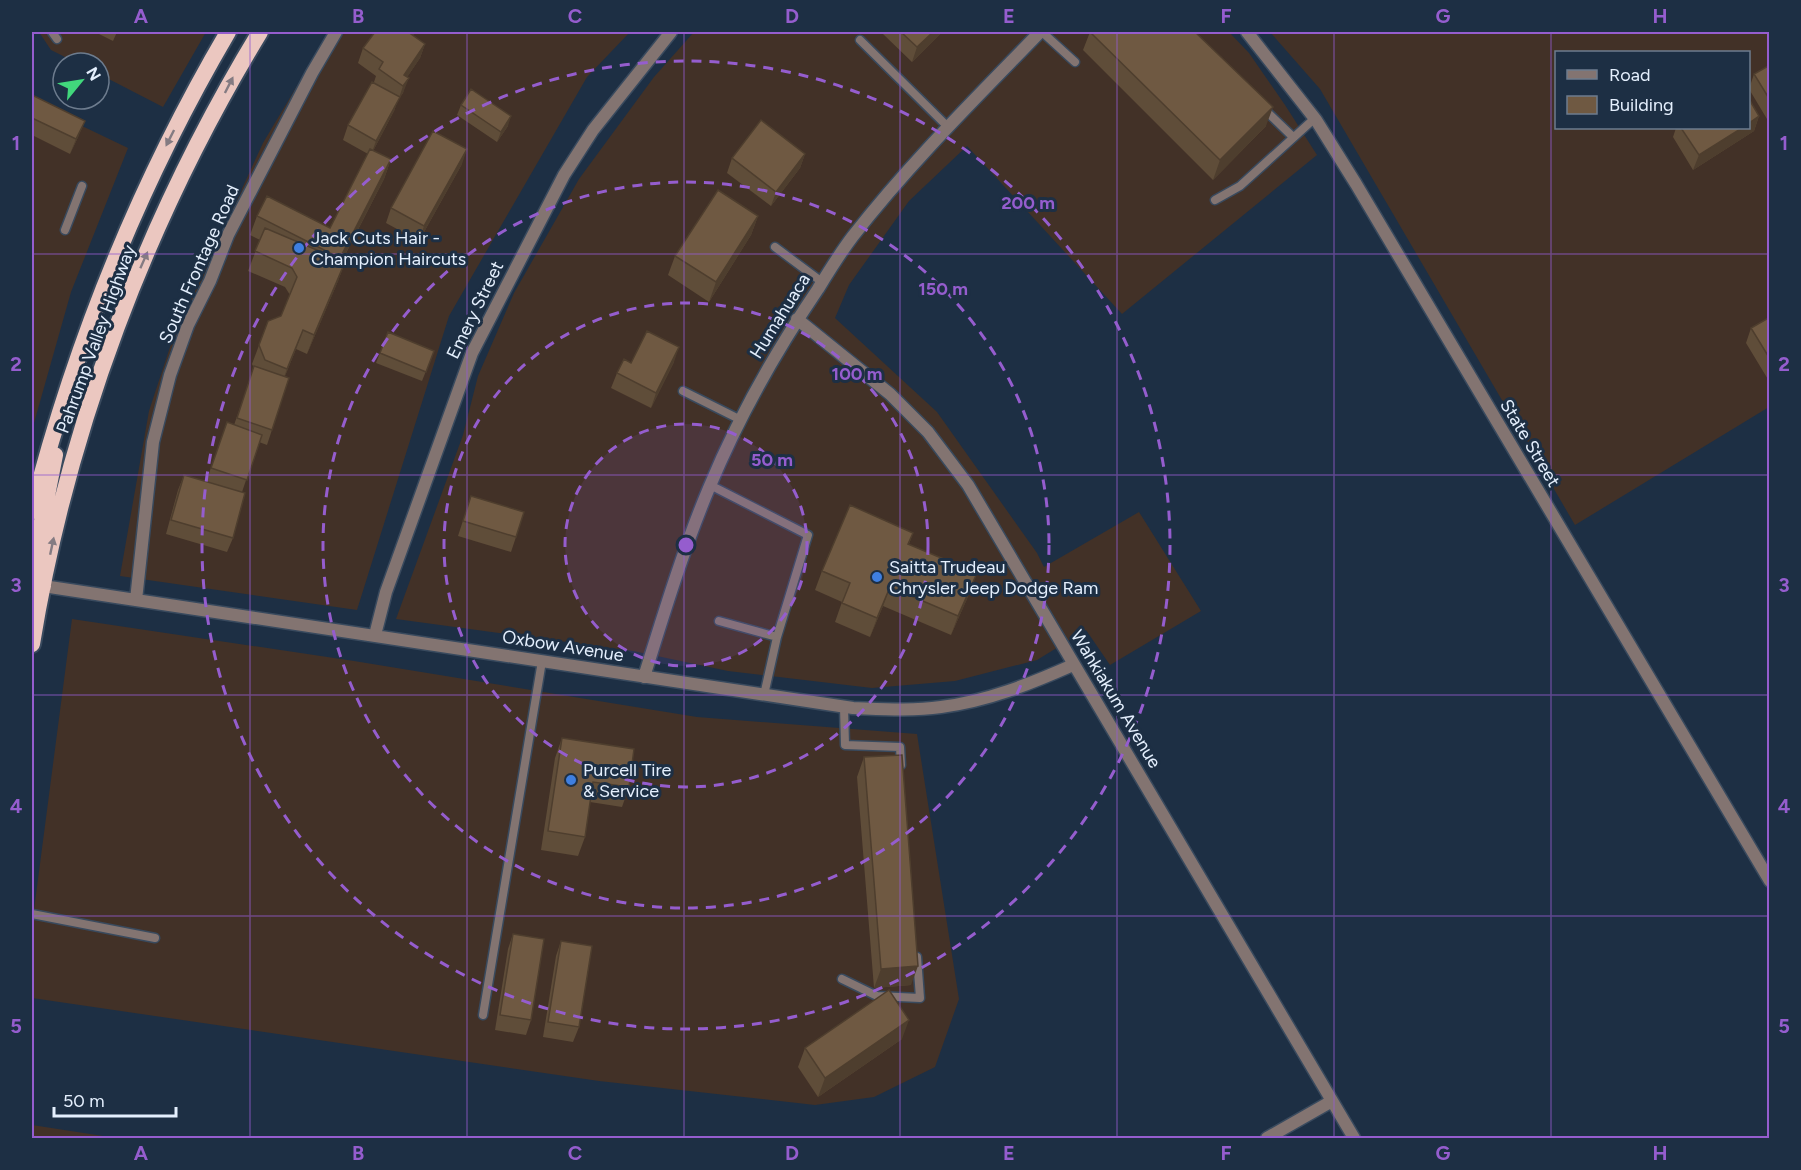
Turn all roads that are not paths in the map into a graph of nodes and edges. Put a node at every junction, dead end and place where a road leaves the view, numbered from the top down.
1 (228, 32) edge
2 (260, 32) edge
3 (336, 32) edge
4 (671, 32) edge
5 (1041, 32) edge
6 (1247, 32) edge
7 (860, 40) dead end
8 (1075, 62) dead end
9 (1257, 102) edge
10 (1315, 118) junction
11 (948, 127) junction
12 (1293, 137) junction
13 (82, 186) dead end
14 (1215, 200) dead end
15 (65, 230) dead end
16 (775, 247) dead end
17 (822, 282) junction
18 (797, 319) junction
19 (683, 391) dead end
20 (64, 398) junction
21 (741, 420) junction
22 (711, 485) junction
23 (32, 511) edge
24 (43, 586) junction
25 (136, 600) junction
26 (719, 621) dead end
27 (375, 635) junction
28 (777, 637) junction
29 (32, 644) edge
30 (542, 662) junction
31 (1073, 666) junction
32 (644, 677) junction
33 (764, 695) junction
34 (844, 707) junction
35 (902, 771) edge
36 (1770, 881) edge
37 (32, 914) edge
38 (155, 938) dead end
39 (916, 950) edge
40 (842, 979) dead end
41 (483, 1015) dead end
42 (1332, 1101) junction
43 (1267, 1138) edge
44 (1354, 1138) edge

1 -> 20 highway, Pahrump Valley Highway
24 -> 2 highway, Pahrump Valley Highway
3 - 25 street, South Frontage Road
4 - 27 street, Emery Street
5 - 8 lane
5 - 11 street, Humahuaca
6 - 10 street, State Street
7 - 11 lane
9 - 12 lane
10 - 12 lane
10 - 36 street, State Street
11 - 17 street, Humahuaca
12 - 14 lane
13 - 15 lane
16 - 17 lane
17 - 18 street, Humahuaca
18 - 21 street, Humahuaca
18 - 31 street, Wahkiakum Avenue
19 - 21 lane
20 - 23 highway, Pahrump Valley Highway
20 - 24 highway
21 - 22 street, Humahuaca
22 - 28 lane
22 - 32 street, Humahuaca
24 - 25 street, Oxbow Avenue
24 - 29 highway, Pahrump Valley Highway
25 - 27 street, Oxbow Avenue
26 - 28 lane
27 - 30 street, Oxbow Avenue
28 - 33 lane
30 - 32 street, Oxbow Avenue
30 - 41 lane
31 - 34 street, Oxbow Avenue
31 - 42 street, Wahkiakum Avenue
32 - 33 street, Oxbow Avenue
33 - 34 street, Oxbow Avenue
34 - 35 lane
37 - 38 lane
39 - 40 lane
42 - 43 street
42 - 44 street, Wahkiakum Avenue

